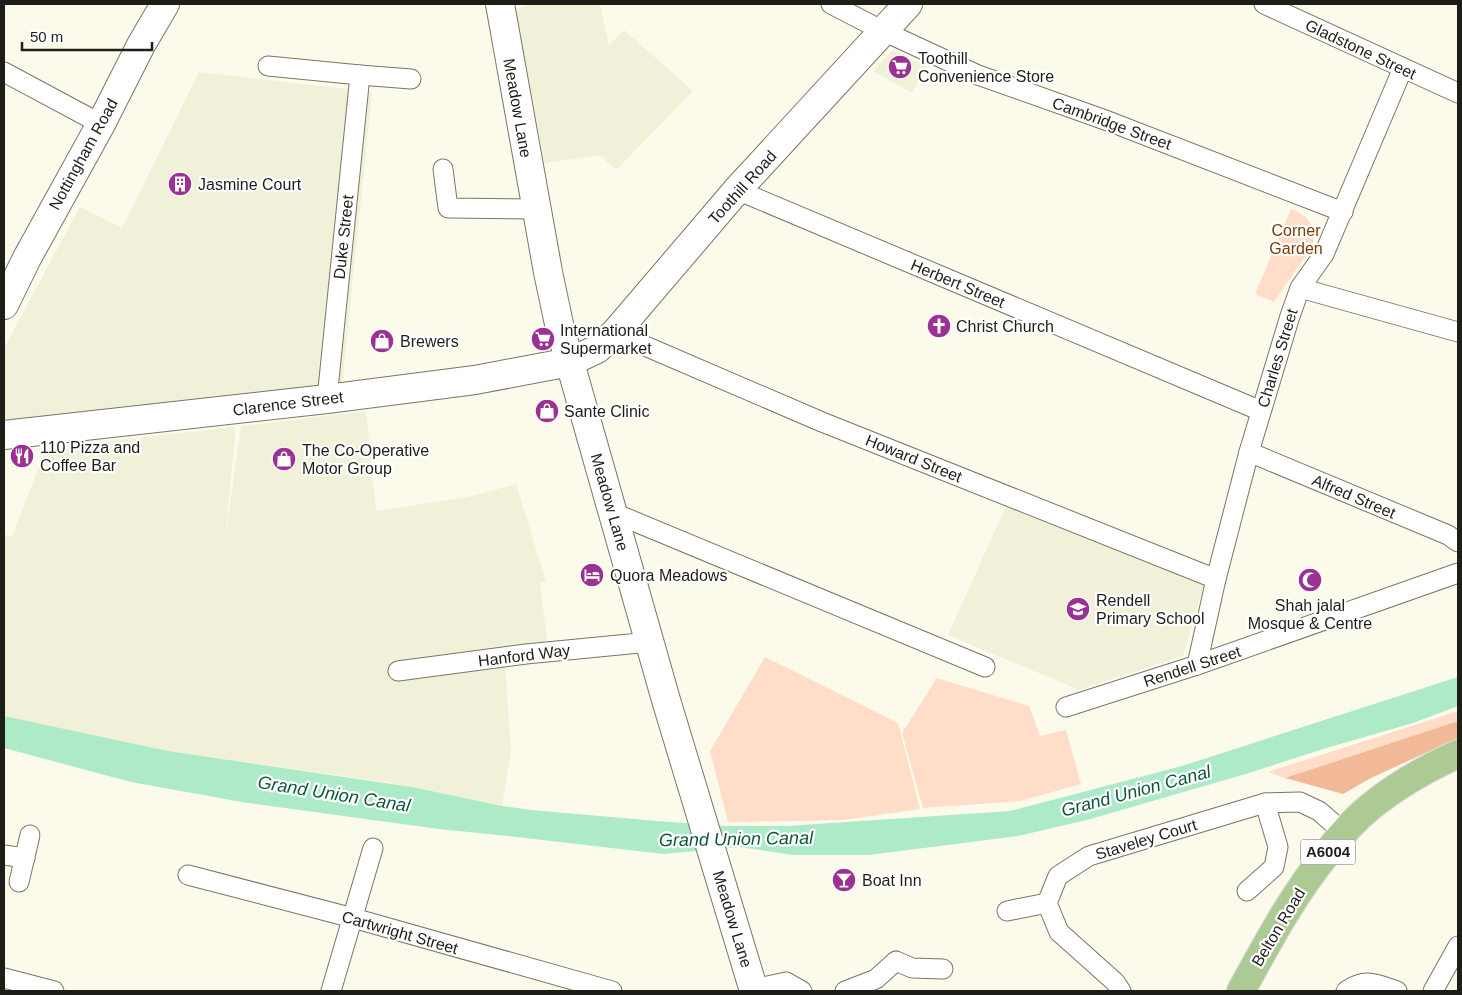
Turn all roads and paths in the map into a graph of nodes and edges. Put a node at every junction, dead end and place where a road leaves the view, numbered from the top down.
1 (165, 4) edge
2 (500, 4) edge
3 (831, 4) edge
4 (908, 4) edge
5 (1264, 4) edge
6 (883, 31) junction
7 (268, 66) dead end
8 (1403, 68) junction
9 (4, 72) edge
10 (360, 75) junction
11 (411, 79) dead end
12 (1458, 93) edge
13 (101, 124) junction
14 (443, 169) dead end
15 (737, 190) junction
16 (537, 209) junction
17 (1343, 212) junction
18 (1300, 288) junction
19 (4, 306) edge
20 (615, 332) junction
21 (1458, 332) edge
22 (570, 362) junction
23 (327, 399) junction
24 (1261, 411) junction
25 (4, 435) edge
26 (1249, 452) junction
27 (614, 512) junction
28 (1458, 542) edge
29 (1458, 573) edge
30 (1216, 579) junction
31 (650, 642) junction
32 (1197, 665) junction
33 (985, 667) dead end
34 (398, 671) dead end
35 (1066, 707) dead end
36 (1458, 754) edge
37 (1265, 803) junction
38 (1343, 832) junction
39 (30, 835) dead end
40 (373, 848) dead end
41 (4, 855) edge
42 (25, 858) junction
43 (188, 875) dead end
44 (19, 882) dead end
45 (1247, 890) dead end
46 (1046, 903) junction
47 (1007, 911) dead end
48 (352, 918) junction
49 (1458, 946) edge
50 (943, 969) dead end
51 (4, 978) edge
52 (754, 990) edge
53 (54, 991) edge
54 (331, 991) edge
55 (612, 991) edge
56 (802, 991) edge
57 (845, 991) edge
58 (1121, 991) edge
59 (1241, 991) edge
60 (1346, 991) edge
61 (1397, 991) edge
62 (1433, 991) edge

1 - 13 street, Nottingham Road
2 - 16 street, Meadow Lane
3 - 6 street, Cambridge Street
4 - 6 street, Toothill Road
5 - 8 street, Gladstone Street
6 - 15 street, Toothill Road
6 - 17 street, Cambridge Street
7 - 10 street
8 - 12 street, Gladstone Street
8 - 17 street, Charles Street
9 - 13 street
10 - 11 street
10 - 23 street, Duke Street
13 - 19 street, Nottingham Road
14 - 16 street
15 - 20 street, Toothill Road
15 - 24 street, Herbert Street
16 - 22 street, Meadow Lane
17 - 18 street, Charles Street
18 - 21 street
18 - 24 street, Charles Street
20 - 22 street, Toothill Road
20 - 30 street, Howard Street
22 - 23 street, Clarence Street
22 - 27 street, Meadow Lane
23 - 25 street, Clarence Street
24 - 26 street, Charles Street
26 - 28 street, Alfred Street
26 - 30 street, Charles Street
27 - 31 street, Meadow Lane
27 - 33 street
29 - 32 street, Rendell Street
30 - 32 street, Charles Street
31 - 34 street, Hanford Way
31 - 52 street, Meadow Lane
32 - 35 street, Rendell Street
36 - 38 main road, Belton Road / A6004
37 - 38 street, Staveley Court
37 - 45 street
37 - 46 street, Staveley Court
38 - 59 main road, Belton Road / A6004
39 - 42 street
40 - 48 street
41 - 42 street
42 - 44 street
43 - 48 street, Cartwright Street
46 - 47 street
46 - 58 street
48 - 54 street
48 - 55 street, Cartwright Street
49 - 62 street
50 - 57 street
51 - 53 street
52 - 56 street
60 - 61 street

